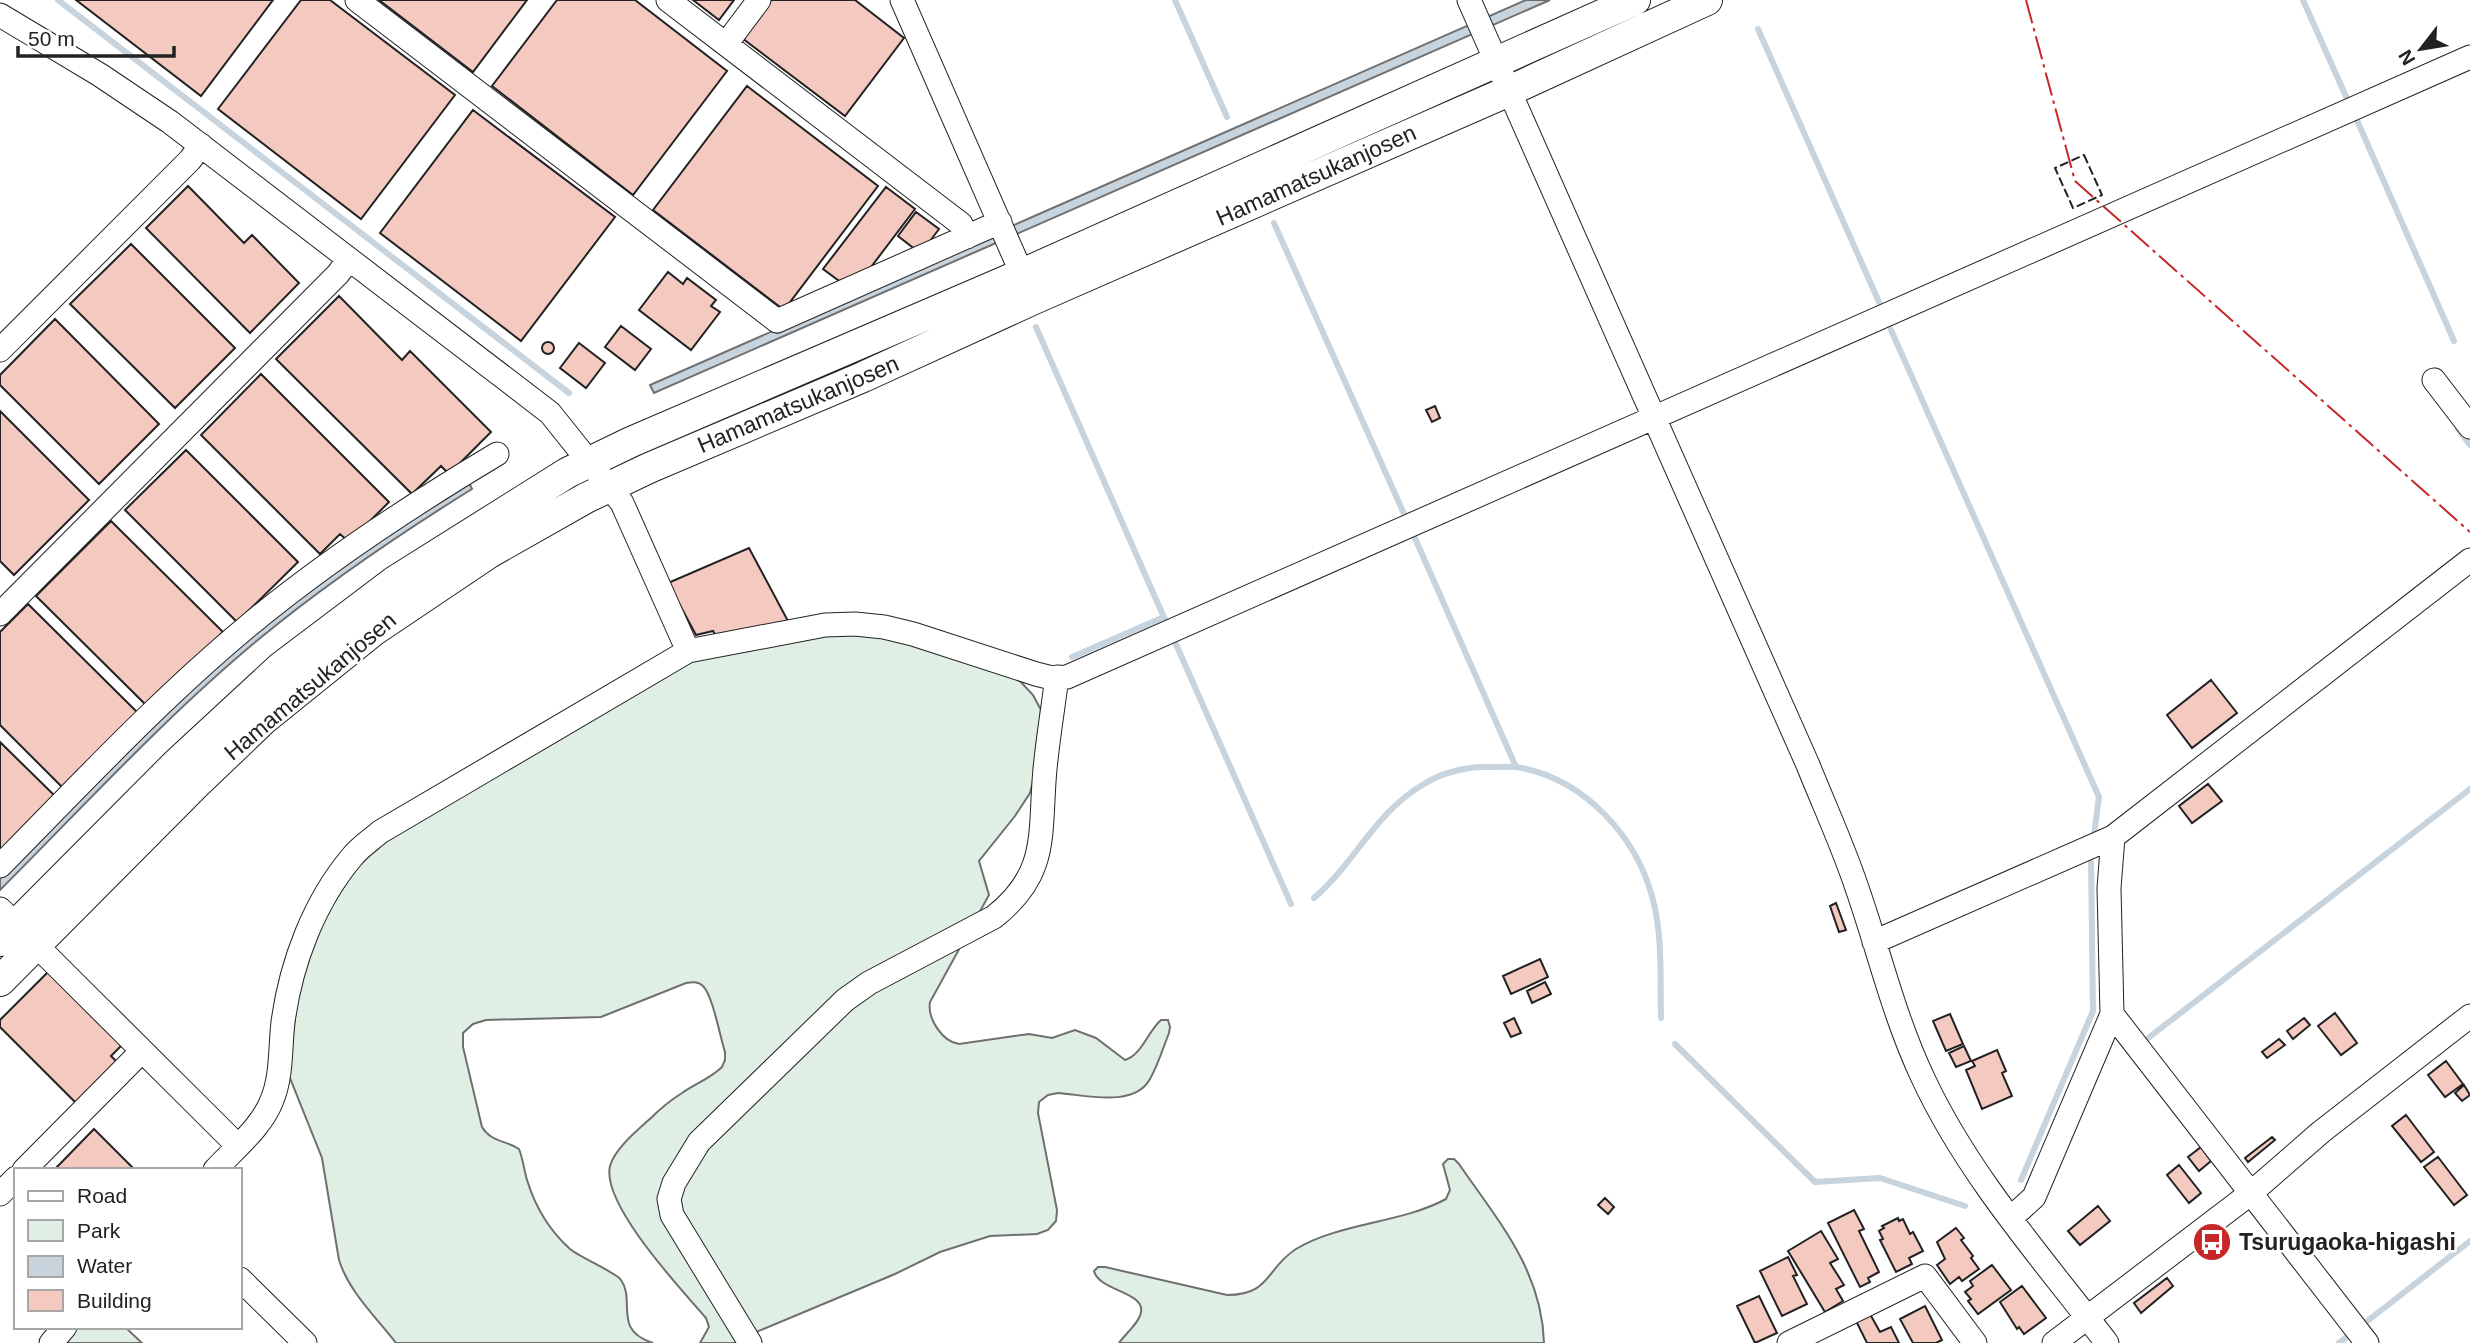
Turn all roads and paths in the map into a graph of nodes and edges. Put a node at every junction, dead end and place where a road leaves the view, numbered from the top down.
1 (357, 0) edge
2 (668, 0) edge
3 (759, 0) edge
4 (902, 0) edge
5 (1635, 0) edge
6 (1707, 0) edge
7 (0, 15) edge
8 (1481, 28) edge
9 (726, 44) junction
10 (2470, 57) edge
11 (1509, 91) junction
12 (201, 145) junction
13 (1000, 224) junction
14 (967, 237) junction
15 (349, 259) junction
16 (1017, 261) junction
17 (0, 350) edge
18 (2434, 380) dead end
19 (1656, 417) junction
20 (2470, 427) edge
21 (497, 454) dead end
22 (589, 462) junction
23 (609, 487) junction
24 (2470, 560) edge
25 (0, 614) edge
26 (688, 651) junction
27 (1057, 677) junction
28 (2113, 837) junction
29 (0, 866) edge
30 (13, 930) edge
31 (1874, 942) junction
32 (0, 981) edge
33 (2112, 1014) junction
34 (2470, 1016) edge
35 (142, 1051) junction
36 (238, 1146) junction
37 (26, 1168) edge
38 (217, 1168) edge
39 (14, 1180) edge
40 (2251, 1193) junction
41 (0, 1194) edge
42 (2011, 1217) junction
43 (242, 1281) edge
44 (2087, 1317) junction
45 (63, 1329) edge
46 (51, 1343) edge
47 (304, 1343) edge
48 (750, 1343) edge
49 (1789, 1343) edge
50 (1975, 1343) edge
51 (2053, 1343) edge
52 (2107, 1343) edge
53 (2367, 1343) edge

1 - 14 street
2 - 9 street
3 - 9 street
4 - 13 street
5 - 8 main road, Hamamatsukanjosen
6 - 11 main road, Hamamatsukanjosen
7 - 12 street
8 - 11 street
8 - 16 main road, Hamamatsukanjosen
9 - 14 street
10 - 19 street
11 - 19 street
11 - 23 main road, Hamamatsukanjosen
12 - 15 street
12 - 17 street
13 - 14 street
13 - 16 street
15 - 22 street
15 - 25 street
16 - 22 main road, Hamamatsukanjosen
18 - 20 street
19 - 27 street
19 - 31 street
21 - 29 street
22 - 23 street
22 - 30 main road, Hamamatsukanjosen
23 - 26 street
23 - 30 main road, Hamamatsukanjosen
24 - 28 street
26 - 27 street
26 - 36 street
27 - 48 street
28 - 31 street
28 - 33 street
30 - 32 main road, Hamamatsukanjosen
30 - 35 street
31 - 42 street
33 - 40 street
33 - 42 street
34 - 40 street
35 - 36 street
35 - 37 street
36 - 38 street
39 - 41 street
40 - 44 street
40 - 53 street
42 - 44 street
43 - 47 street
44 - 51 street
44 - 52 street
45 - 46 street
49 - 50 street

